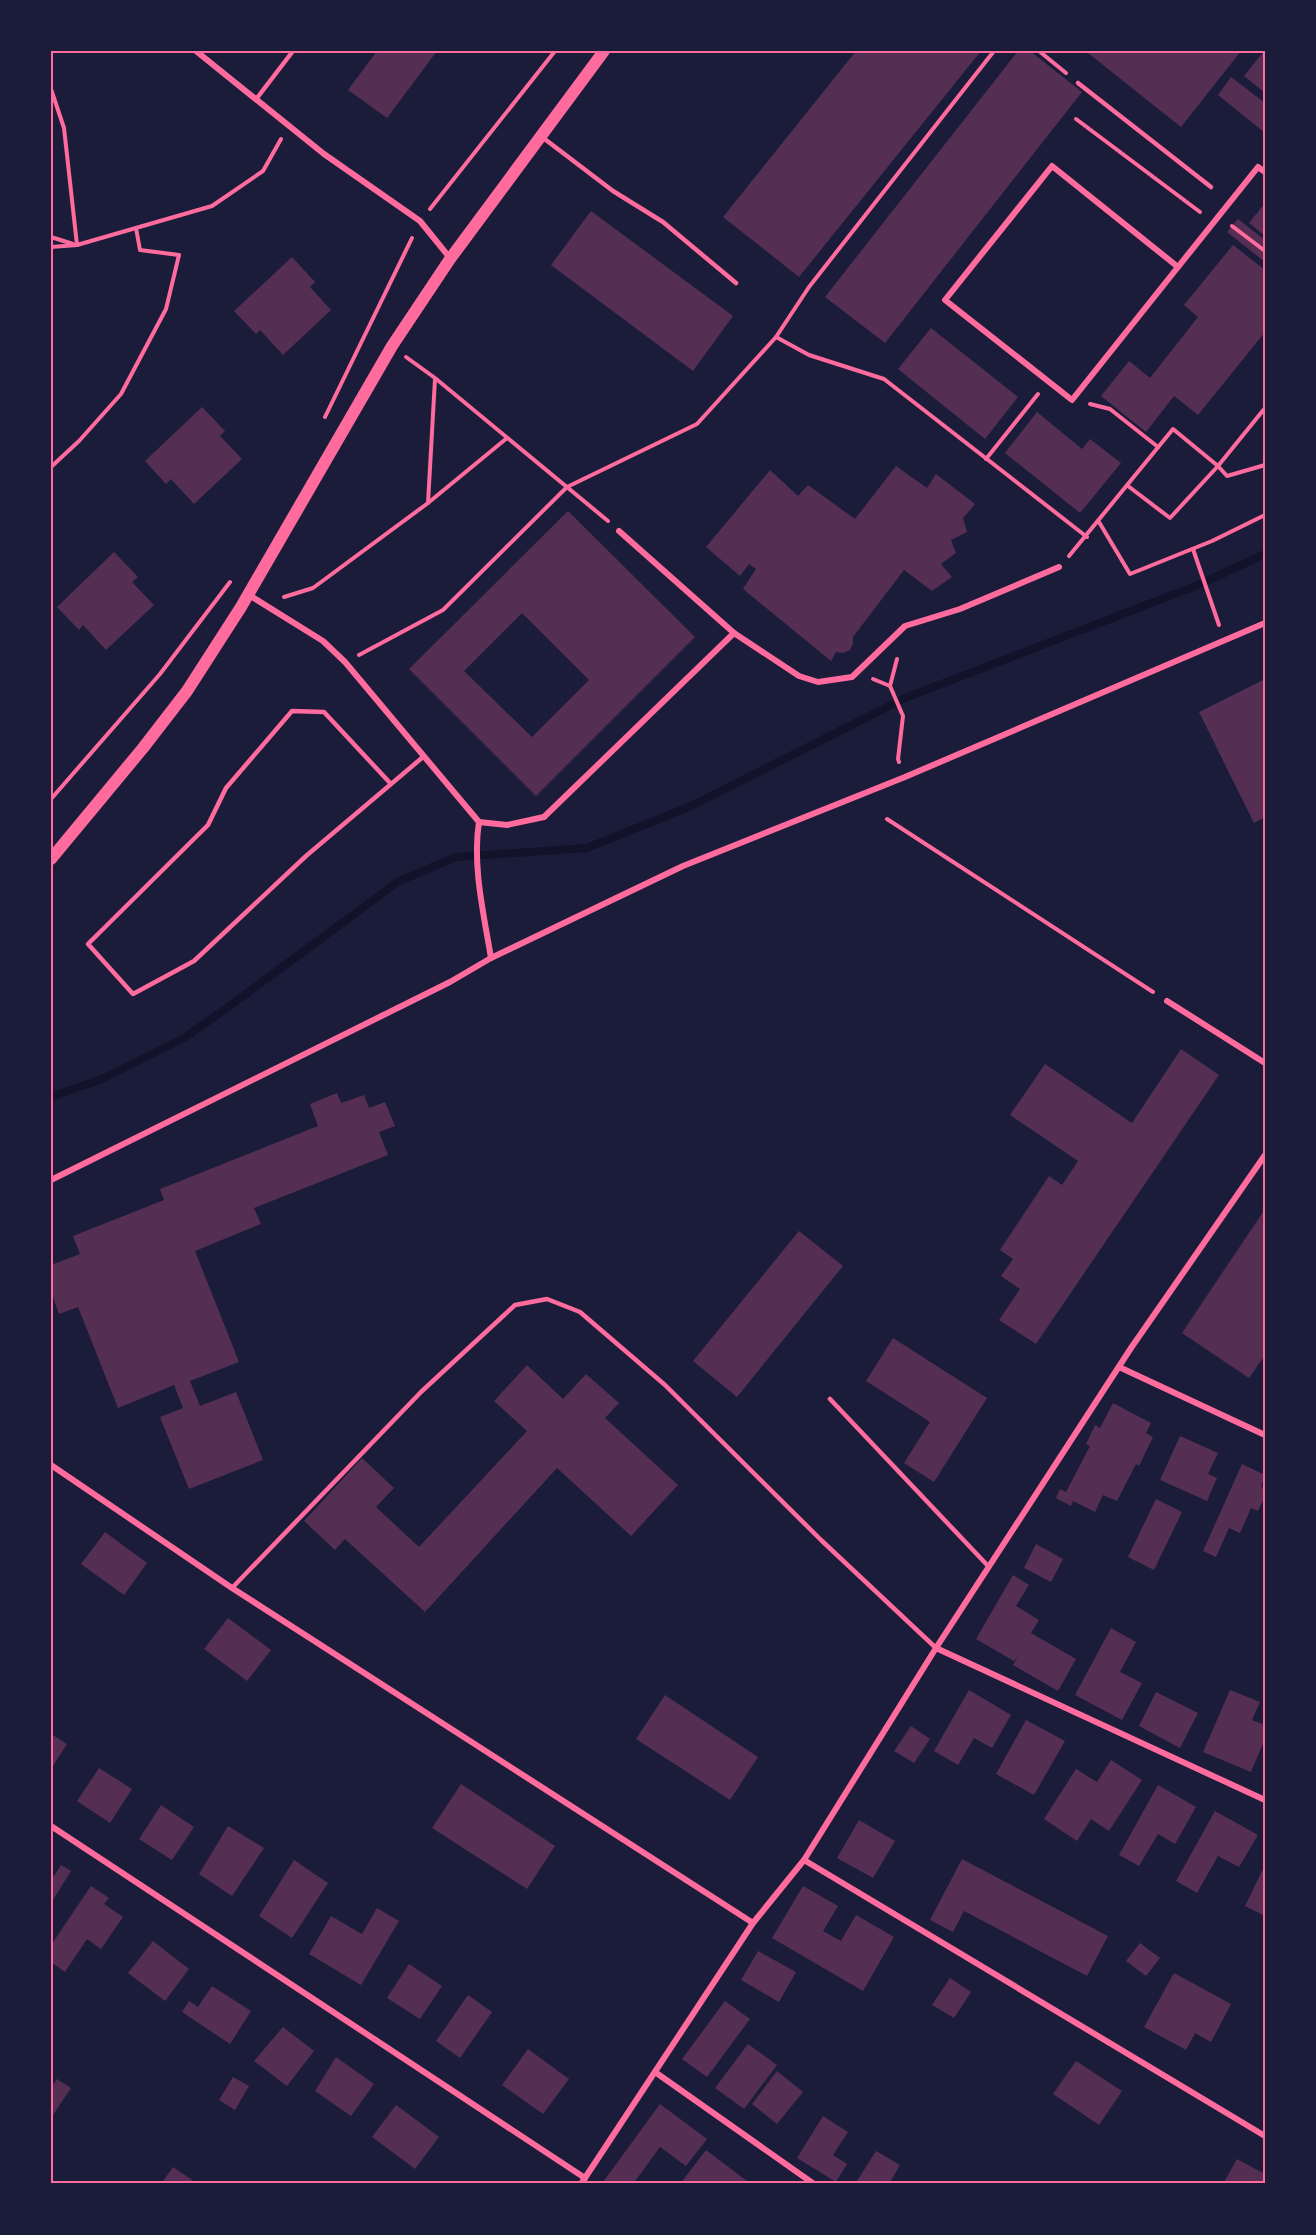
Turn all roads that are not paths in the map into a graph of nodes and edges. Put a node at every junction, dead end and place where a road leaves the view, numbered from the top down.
1 (196, 51) edge
2 (293, 51) edge
3 (604, 51) edge
4 (1078, 83) road end
5 (257, 98) junction
6 (542, 136) junction
7 (1265, 172) edge
8 (1211, 188) dead end
9 (450, 259) junction
10 (1178, 267) junction
11 (736, 283) dead end
12 (619, 531) road end
13 (1059, 567) road end
14 (249, 595) junction
15 (1265, 623) edge
16 (734, 633) junction
17 (423, 757) junction
18 (392, 784) junction
19 (479, 822) junction
20 (51, 860) edge
21 (491, 958) junction
22 (1167, 1001) road end
23 (1265, 1063) edge
24 (1265, 1155) edge
25 (51, 1180) edge
26 (1119, 1367) junction
27 (830, 1399) dead end
28 (1265, 1435) edge
29 (51, 1465) edge
30 (989, 1567) junction
31 (232, 1588) junction
32 (936, 1648) junction
33 (1265, 1800) edge
34 (51, 1826) edge
35 (804, 1860) junction
36 (753, 1923) junction
37 (655, 2072) junction
38 (1265, 2136) edge
39 (583, 2181) edge
40 (814, 2184) edge

1 - 5 street
2 - 5 lane
3 - 6 main road
4 - 8 lane
5 - 9 street
6 - 9 main road
6 - 11 lane
7 - 10 street
9 - 14 main road
10 - 10 street
12 - 16 street
13 - 16 street
14 - 17 street
14 - 20 main road
15 - 21 street
16 - 19 street
17 - 18 lane
17 - 19 street
18 - 18 lane
19 - 21 street
21 - 25 street
22 - 23 street
24 - 26 street
26 - 28 street
26 - 30 street
27 - 30 lane
29 - 31 street
30 - 32 street
31 - 32 lane
31 - 36 street
32 - 33 street
32 - 35 street
34 - 39 street
35 - 36 street
35 - 38 street
36 - 37 street
37 - 39 street
37 - 40 street

